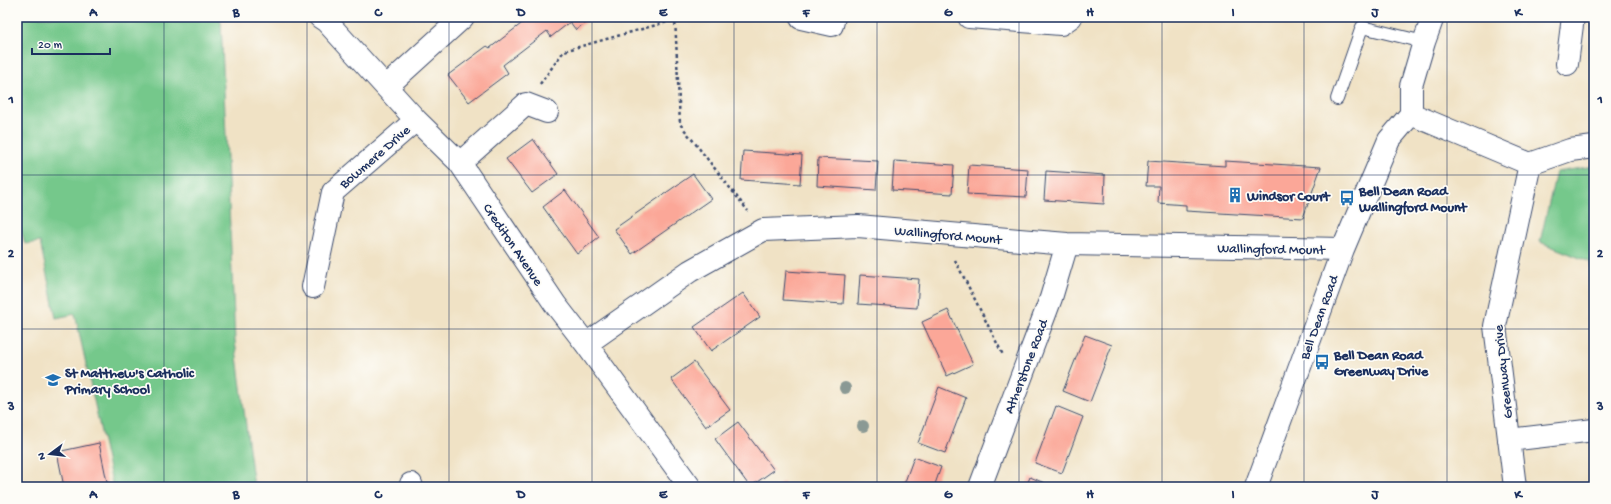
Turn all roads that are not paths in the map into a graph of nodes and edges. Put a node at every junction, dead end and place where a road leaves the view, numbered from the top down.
1 (320, 17) edge
2 (463, 17) edge
3 (834, 17) edge
4 (969, 17) edge
5 (1071, 17) edge
6 (1433, 17) edge
7 (1573, 17) edge
8 (801, 18) edge
9 (1424, 42) junction
10 (1567, 64) dead end
11 (386, 87) junction
12 (1337, 99) dead end
13 (547, 112) dead end
14 (1411, 114) junction
15 (416, 120) junction
16 (1594, 147) edge
17 (460, 163) junction
18 (1530, 164) junction
19 (1067, 244) junction
20 (1344, 249) junction
21 (313, 287) dead end
22 (586, 344) junction
23 (1594, 430) edge
24 (1510, 440) junction
25 (690, 487) edge
26 (980, 487) edge
27 (1256, 487) edge
28 (1515, 487) edge

1 - 11 street, Crediton Avenue
2 - 11 street
3 - 8 street
4 - 5 street
6 - 9 street
7 - 10 street
9 - 12 lane
9 - 14 street
11 - 15 street, Crediton Avenue
13 - 17 street
14 - 18 street
14 - 20 street, Bell Dean Road
15 - 17 street, Crediton Avenue
15 - 21 street, Bowmere Drive
16 - 18 street
17 - 22 street, Crediton Avenue
18 - 24 street, Greenway Drive
19 - 20 street, Wallingford Mount
19 - 22 street, Wallingford Mount
19 - 26 street, Atherstone Road
20 - 27 street, Bell Dean Road
22 - 25 street, Crediton Avenue
23 - 24 street
24 - 28 street, Greenway Drive

